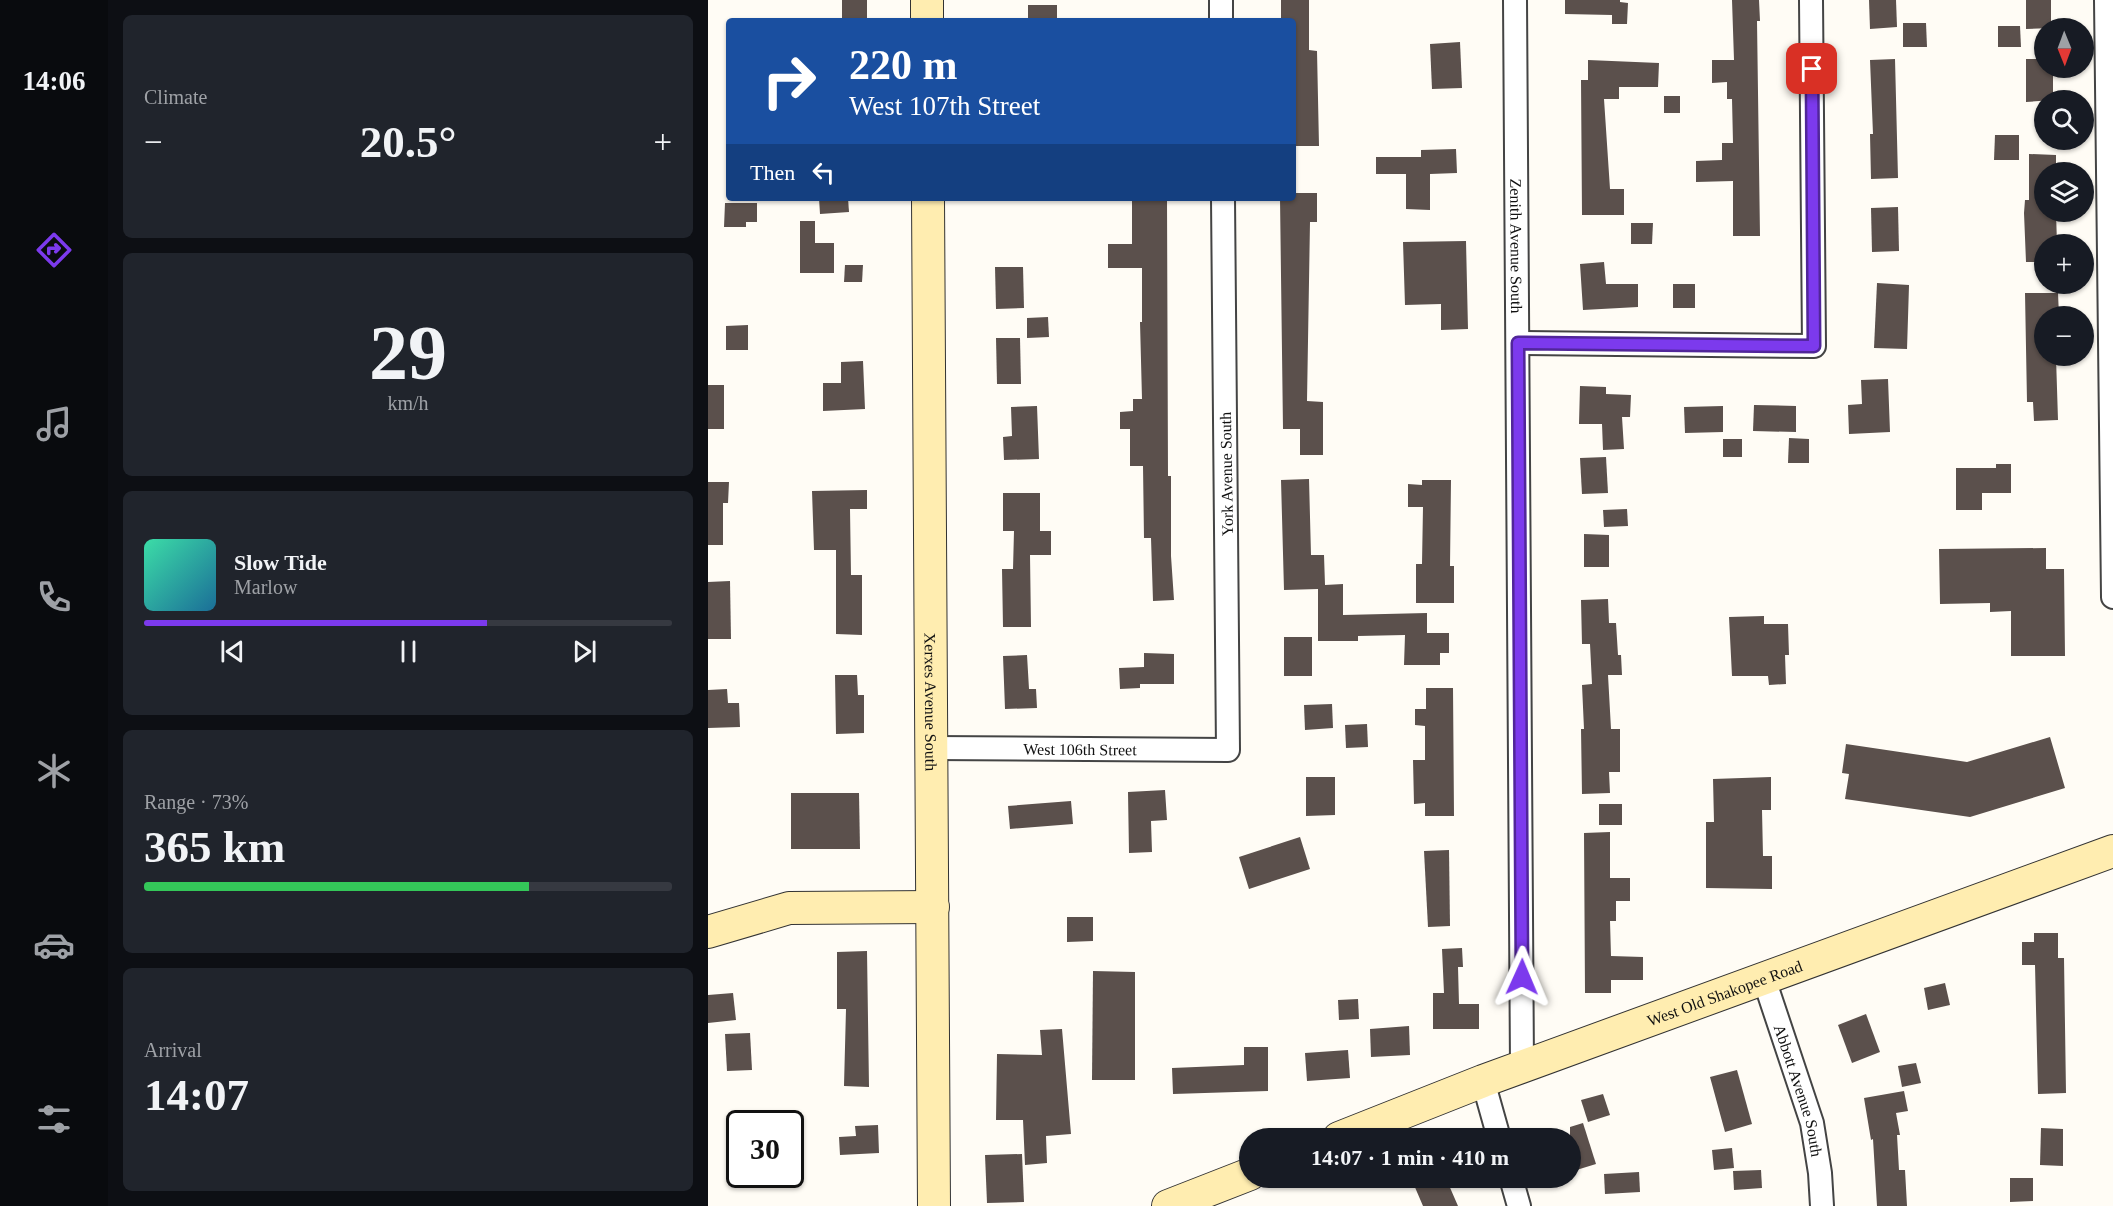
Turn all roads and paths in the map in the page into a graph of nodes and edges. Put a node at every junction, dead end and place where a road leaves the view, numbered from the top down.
1 (927, 0) edge
2 (1221, 0) edge
3 (1515, 0) edge
4 (1811, 0) edge
5 (2106, 0) edge
6 (927, 18) edge
7 (1221, 18) edge
8 (928, 201) edge
9 (1223, 201) edge
10 (1518, 343) junction
11 (2113, 597) edge
12 (932, 748) junction
13 (1228, 750) joint
14 (2113, 851) edge
15 (933, 907) junction
16 (708, 932) edge
17 (1764, 979) junction
18 (1522, 1067) junction
19 (1483, 1082) junction
20 (1365, 1128) edge
21 (1496, 1128) edge
22 (1239, 1180) edge
23 (1514, 1188) edge
24 (938, 1197) edge
25 (1200, 1200) edge
26 (1168, 1206) edge
27 (1519, 1206) edge
28 (1821, 1206) edge

1 - 6 street
2 - 7 street
3 - 10 street, Zenith Avenue South
4 - 10 street
5 - 11 street
8 - 12 street, Xerxes Avenue South
9 - 13 street, York Avenue South
10 - 18 street, Zenith Avenue South
12 - 13 street, West 106th Street
12 - 15 street, Xerxes Avenue South
14 - 17 street, West Old Shakopee Road
15 - 16 street
15 - 24 street, Xerxes Avenue South
17 - 18 street, West Old Shakopee Road
17 - 28 street, Abbott Avenue South
18 - 19 street, West Old Shakopee Road
19 - 20 street, West Old Shakopee Road
19 - 21 street
22 - 25 street
23 - 27 street
25 - 26 street

